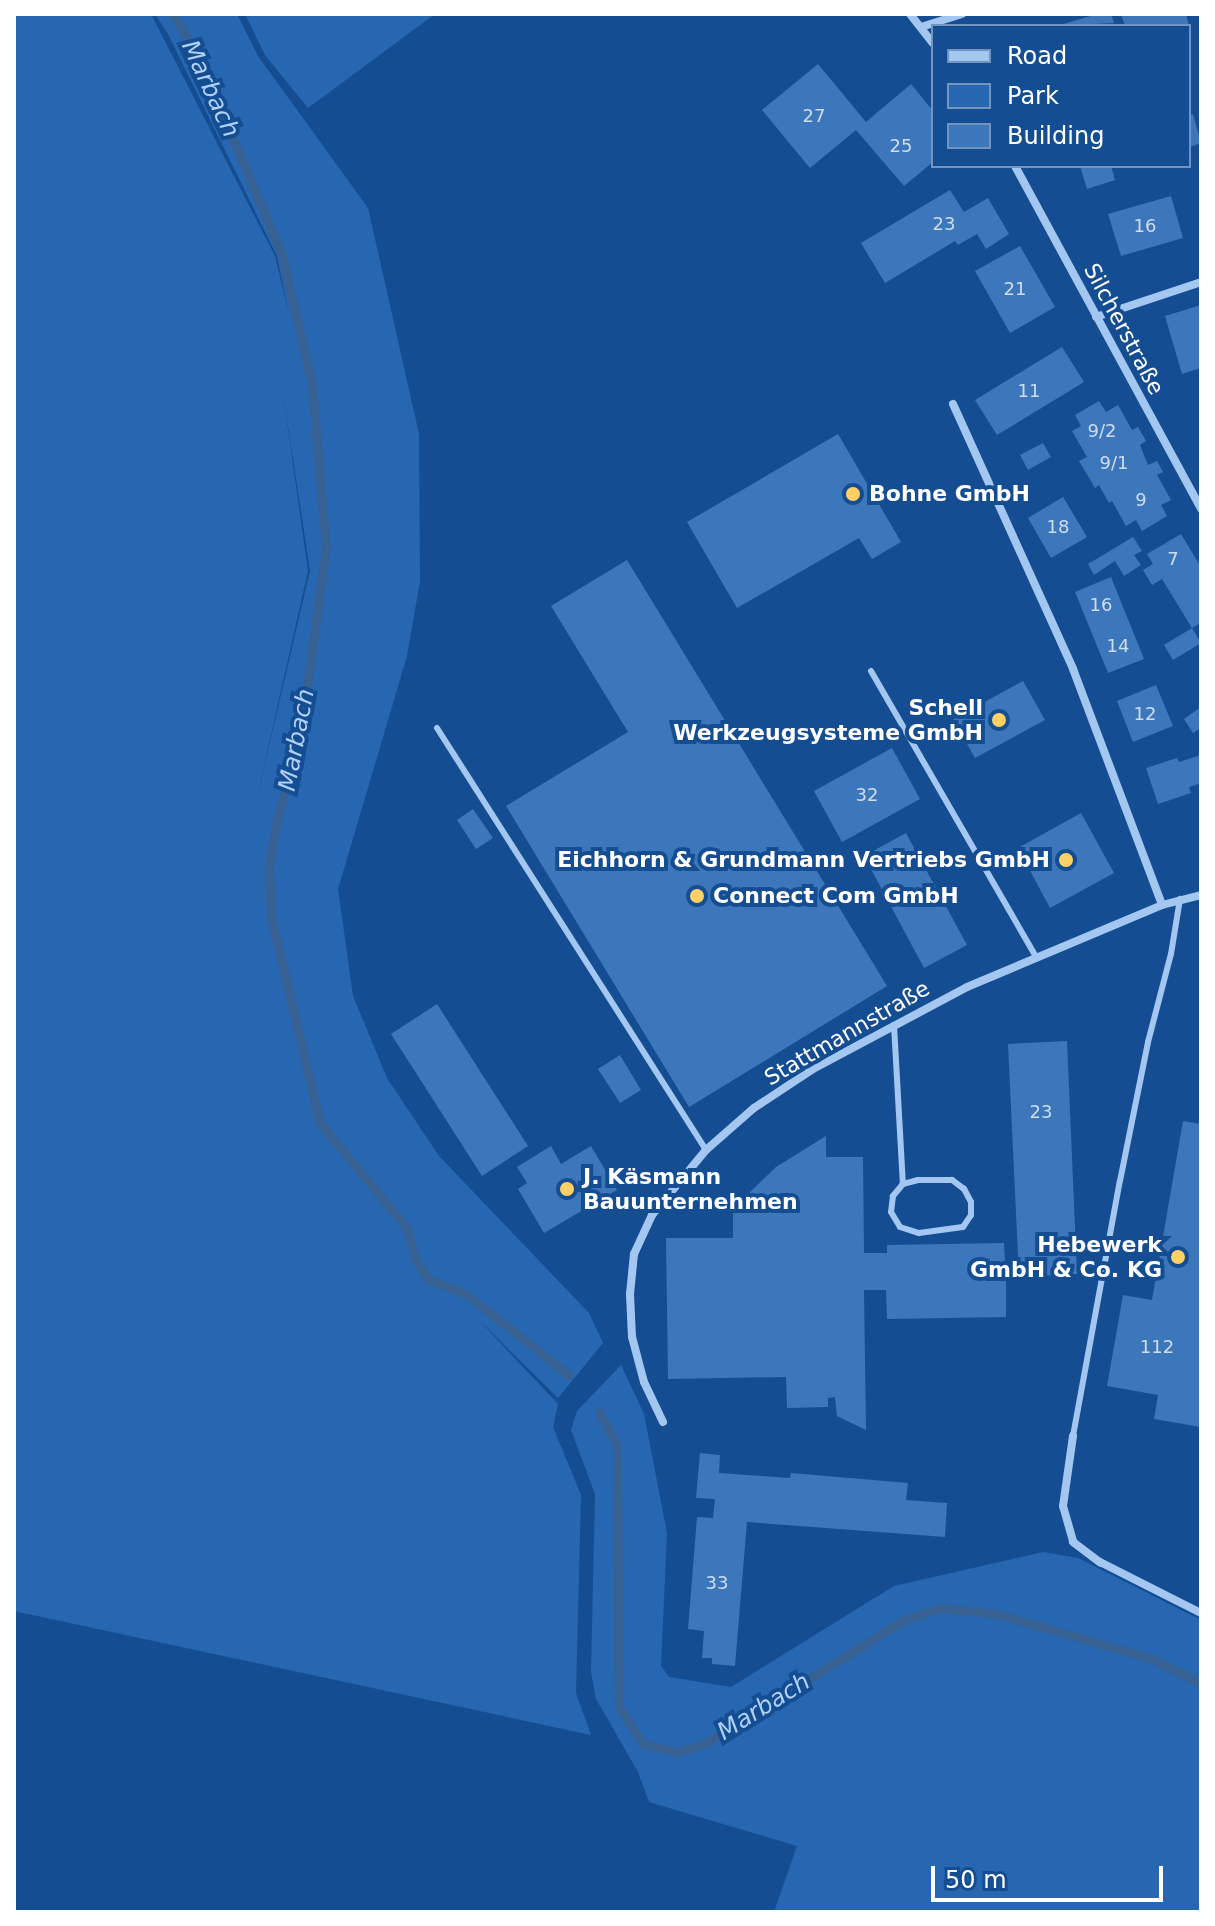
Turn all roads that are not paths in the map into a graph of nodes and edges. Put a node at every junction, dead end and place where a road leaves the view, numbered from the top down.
1 (910, 14) edge
2 (962, 14) edge
3 (921, 27) junction
4 (931, 40) edge
5 (1016, 168) edge
6 (1201, 282) edge
7 (1096, 317) junction
8 (953, 404) dead end
9 (1201, 509) edge
10 (871, 671) dead end
11 (437, 728) dead end
12 (1201, 895) edge
13 (1180, 899) junction
14 (1162, 905) junction
15 (1035, 955) junction
16 (894, 1025) junction
17 (706, 1150) junction
18 (903, 1184) junction
19 (663, 1422) dead end
20 (1073, 1436) joint
21 (1201, 1613) edge

1 - 3 street
2 - 3 street
3 - 4 street
5 - 7 street, Silcherstraße
6 - 7 street
7 - 9 street, Silcherstraße
8 - 14 street
10 - 15 lane
11 - 17 lane
12 - 13 street, Stattmannstraße
13 - 14 street, Stattmannstraße
13 - 20 lane
14 - 15 street, Stattmannstraße
15 - 16 street, Stattmannstraße
16 - 17 street, Stattmannstraße
16 - 18 lane
17 - 19 street, Stattmannstraße
18 - 18 lane
20 - 21 street

